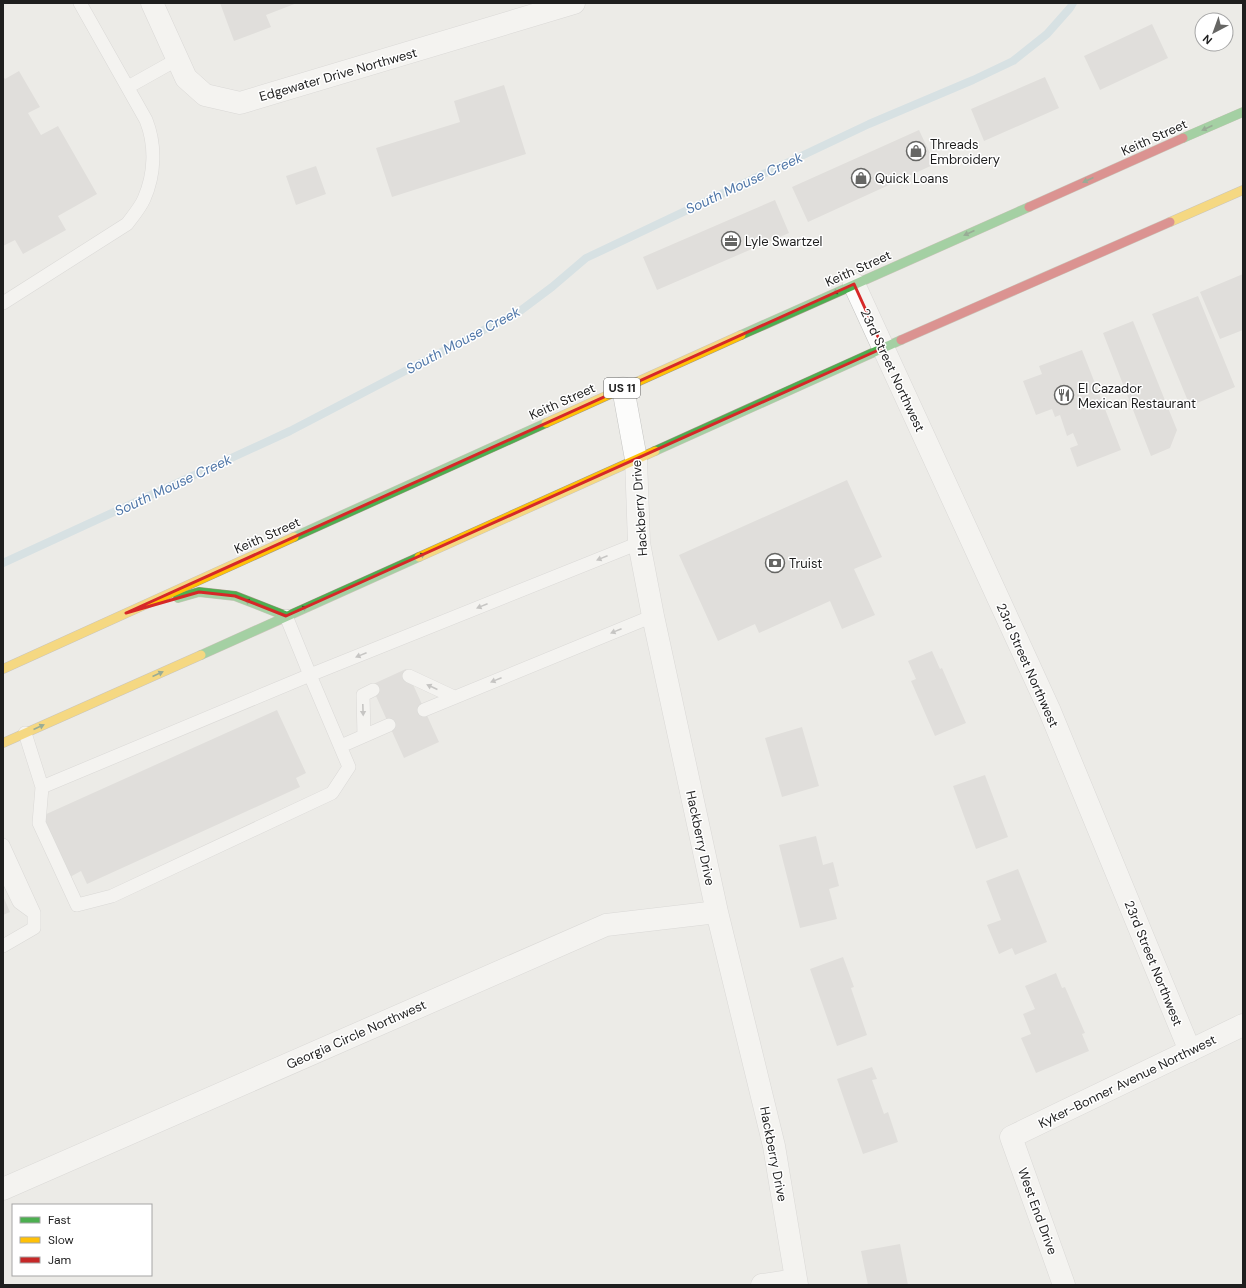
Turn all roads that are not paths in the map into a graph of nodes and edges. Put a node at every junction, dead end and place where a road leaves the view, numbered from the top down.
1 (80, 3) edge
2 (152, 3) edge
3 (574, 3) edge
4 (178, 60) junction
5 (128, 87) junction
6 (1243, 112) edge
7 (1243, 190) edge
8 (854, 284) junction
9 (3, 302) edge
10 (883, 348) junction
11 (623, 388) junction
12 (636, 459) junction
13 (638, 543) junction
14 (126, 613) junction
15 (286, 616) junction
16 (652, 616) junction
17 (3, 668) edge
18 (310, 675) junction
19 (409, 676) dead end
20 (373, 690) dead end
21 (454, 697) junction
22 (424, 710) dead end
23 (389, 725) dead end
24 (25, 733) junction
25 (364, 736) junction
26 (3, 742) edge
27 (340, 746) junction
28 (42, 787) junction
29 (3, 845) edge
30 (3, 869) edge
31 (34, 912) junction
32 (717, 912) junction
33 (3, 946) edge
34 (1243, 1025) edge
35 (1190, 1051) junction
36 (1012, 1137) joint
37 (3, 1189) edge
38 (797, 1282) edge
39 (762, 1285) edge
40 (1064, 1285) edge

1 - 5 lane
2 - 4 street, Edgewater Drive Northwest
3 - 4 street, Edgewater Drive Northwest
4 - 5 lane
5 - 9 lane
6 -> 8 main road, Keith Street / US 11
7 - 10 main road
8 - 10 street, 23rd Street Northwest
8 -> 11 main road, Keith Street / US 11
10 - 12 main road
10 - 35 street, 23rd Street Northwest
11 - 12 street, Hackberry Drive
11 - 14 main road, Keith Street / US 11
12 - 13 street, Hackberry Drive
15 -> 12 main road
13 - 16 street, Hackberry Drive
13 -> 18 lane
15 -> 14 main road
14 - 17 main road, Keith Street / US 11
15 - 18 lane
24 -> 15 main road
16 -> 21 lane
16 - 32 street, Hackberry Drive
18 - 27 lane
18 - 28 lane
21 -> 19 lane
20 -> 25 lane
21 - 22 lane
23 - 25 lane
24 - 26 main road
24 - 28 lane
25 - 27 lane
27 - 28 lane
29 - 31 lane
30 - 31 lane
31 - 33 lane
32 - 37 street, Georgia Circle Northwest
32 - 38 street, Hackberry Drive
34 - 35 street, Kyker-Bonner Avenue Northwest
35 - 36 street, Kyker-Bonner Avenue Northwest
36 - 40 street, West End Drive
38 - 39 street

